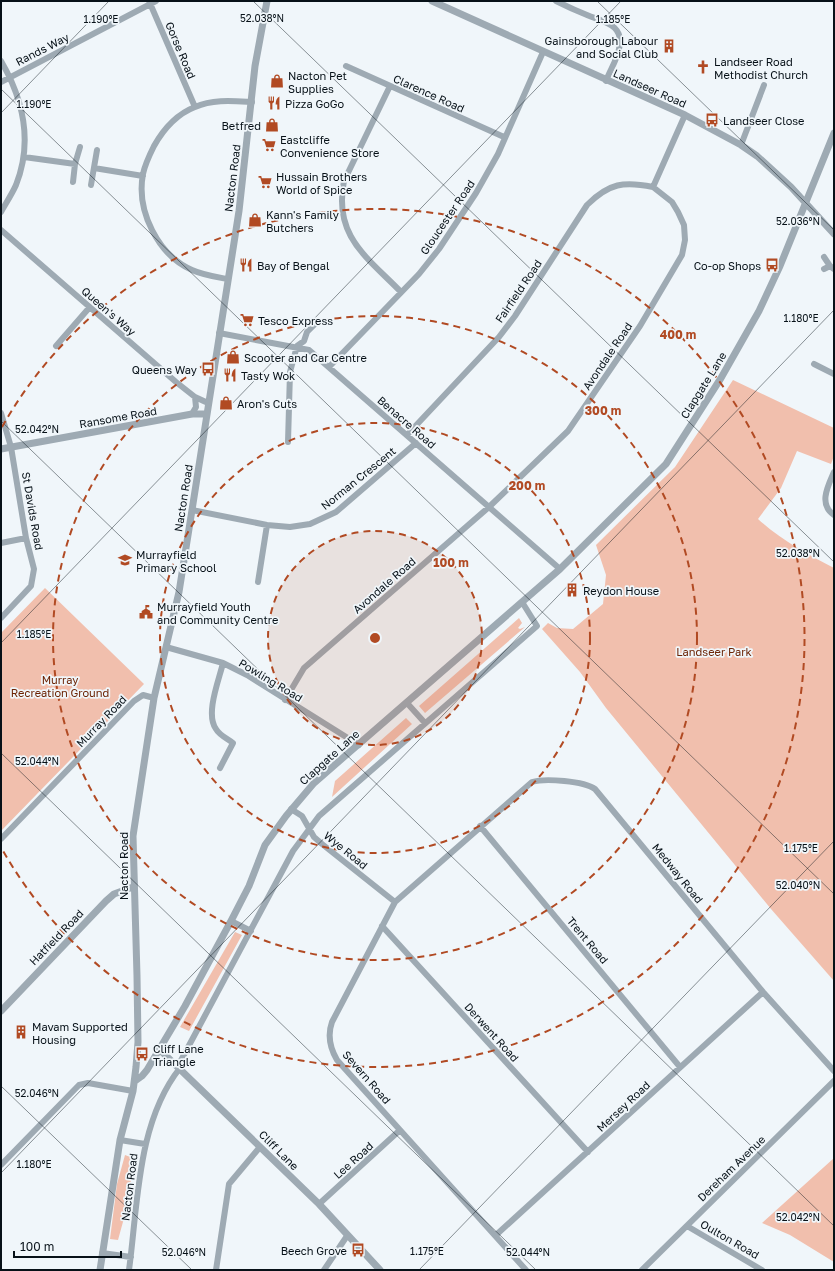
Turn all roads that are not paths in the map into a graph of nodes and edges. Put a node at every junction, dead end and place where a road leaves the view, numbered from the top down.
1 (267, 1) edge
2 (432, 1) edge
3 (556, 1) edge
4 (152, 2) edge
5 (543, 52) junction
6 (1, 61) edge
7 (346, 66) dead end
8 (10, 77) junction
9 (606, 81) junction
10 (1, 82) edge
11 (764, 85) dead end
12 (390, 86) junction
13 (252, 102) junction
14 (195, 107) junction
15 (685, 115) junction
16 (834, 133) edge
17 (504, 137) junction
18 (741, 145) junction
19 (80, 147) dead end
20 (97, 150) dead end
21 (24, 157) junction
22 (75, 164) junction
23 (94, 168) junction
24 (143, 176) junction
25 (73, 182) dead end
26 (91, 185) dead end
27 (653, 187) junction
28 (805, 201) junction
29 (1, 212) edge
30 (1, 230) edge
31 (834, 234) edge
32 (824, 257) dead end
33 (832, 268) edge
34 (824, 269) dead end
35 (227, 279) junction
36 (401, 292) junction
37 (90, 308) junction
38 (315, 324) dead end
39 (219, 333) junction
40 (56, 346) dead end
41 (297, 346) junction
42 (814, 364) dead end
43 (329, 367) junction
44 (834, 374) edge
45 (195, 397) junction
46 (208, 402) junction
47 (1, 413) edge
48 (192, 414) junction
49 (207, 414) junction
50 (407, 435) junction
51 (288, 442) dead end
52 (416, 443) junction
53 (12, 447) junction
54 (1, 449) edge
55 (834, 472) edge
56 (489, 507) junction
57 (192, 510) junction
58 (834, 515) edge
59 (267, 525) junction
60 (26, 538) junction
61 (1, 543) edge
62 (560, 569) junction
63 (258, 582) dead end
64 (522, 602) junction
65 (1, 618) edge
66 (166, 647) junction
67 (224, 663) junction
68 (154, 698) junction
69 (284, 700) junction
70 (407, 703) junction
71 (425, 723) junction
72 (359, 745) junction
73 (220, 768) dead end
74 (291, 809) junction
75 (480, 826) junction
76 (309, 828) junction
77 (1, 839) edge
78 (133, 887) junction
79 (395, 902) junction
80 (231, 921) junction
81 (382, 926) junction
82 (251, 931) junction
83 (763, 992) junction
84 (1, 1011) edge
85 (159, 1049) junction
86 (179, 1067) junction
87 (680, 1067) junction
88 (834, 1071) edge
89 (135, 1081) junction
90 (834, 1081) edge
91 (133, 1091) junction
92 (400, 1130) junction
93 (120, 1140) junction
94 (145, 1144) junction
95 (260, 1147) junction
96 (588, 1152) junction
97 (1, 1165) edge
98 (319, 1204) junction
99 (687, 1226) junction
100 (496, 1235) junction
101 (347, 1236) junction
102 (102, 1253) junction
103 (131, 1257) junction
104 (100, 1270) edge
105 (129, 1270) edge
106 (216, 1270) edge
107 (324, 1270) edge
108 (380, 1270) edge
109 (526, 1270) edge
110 (642, 1270) edge
111 (762, 1270) edge

1 - 13 street, Nacton Road
2 - 5 street, Landseer Road
3 - 9 street
4 - 8 street, Rands Way
4 - 14 street, Gorse Road
5 - 9 street, Landseer Road
5 - 17 street, Gloucester Road
6 - 8 street
7 - 12 street, Clarence Road
8 - 10 street, Rands Way
8 - 21 street
9 - 15 street, Landseer Road
11 - 18 street
12 - 17 street, Clarence Road
12 - 36 street
13 - 14 street
13 - 35 street, Nacton Road
14 - 24 street
15 - 18 street, Landseer Road
15 - 27 street
16 - 28 street, Clapgate Lane
17 - 36 street, Gloucester Road
18 - 28 street, Landseer Road
19 - 22 street
20 - 23 street
21 - 22 street
21 - 29 street
22 - 25 street
23 - 24 street
23 - 26 street
24 - 35 street
27 - 50 street, Fairfield Road
27 - 56 street, Avondale Road
28 - 31 street, Landseer Road
28 - 62 street, Clapgate Lane
30 - 37 street, Queen's Way
32 - 33 street
33 - 34 street
35 - 39 street, Nacton Road
36 - 43 street, Gloucester Road
37 - 40 street
37 - 45 street, Queen's Way
38 - 41 street
39 - 41 street, Benacre Road
39 - 46 street, Nacton Road
41 - 43 street, Benacre Road
41 - 51 street
42 - 44 street
43 - 50 street, Benacre Road
45 - 46 street, Queen's Way
45 - 48 street
46 - 49 street, Nacton Road
47 - 53 street, St Davids Road
48 - 49 street, Ransome Road
48 - 53 street, Ransome Road
49 - 57 street, Nacton Road
50 - 52 street, Benacre Road
52 - 56 street, Benacre Road
52 - 59 street, Norman Crescent
53 - 54 street, Ransome Road
53 - 60 street, St Davids Road
55 - 58 street
56 - 62 street, Benacre Road
56 - 69 street, Avondale Road
57 - 59 street, Norman Crescent
57 - 66 street, Nacton Road
59 - 63 street
60 - 61 street
60 - 65 street, St Davids Road
62 - 64 street, Clapgate Lane
64 - 70 street, Clapgate Lane
64 - 71 street
66 - 67 street, Powling Road
66 - 68 street, Nacton Road
67 - 69 street, Powling Road
67 - 73 street
68 - 77 street, Murray Road
68 - 78 street, Nacton Road
69 - 72 street, Powling Road
70 - 71 street
70 - 72 street, Clapgate Lane
71 - 76 street
72 - 74 street, Clapgate Lane
74 - 76 street, Wye Road
74 - 80 street, Clapgate Lane
75 - 79 street, Severn Road
75 - 83 street, Medway Road
75 - 87 street, Trent Road
76 - 79 street, Wye Road
76 - 82 street
78 - 84 street, Hatfield Road
78 - 89 street, Nacton Road
79 - 81 street, Severn Road
80 - 82 street
80 - 85 street, Clapgate Lane
81 - 92 street, Severn Road
81 - 96 street, Derwent Road
82 - 86 street
83 - 87 street, Mersey Road
83 - 88 street, Medway Road
85 - 86 street, Cliff Lane
85 - 89 street, Clapgate Lane
86 - 94 street, Nacton Road
86 - 95 street, Cliff Lane
87 - 96 street, Mersey Road
89 - 91 street, Nacton Road
90 - 99 street, Dereham Avenue
91 - 93 street, Nacton Road
91 - 97 street
92 - 98 street, Lee Road
92 - 100 street, Severn Road
93 - 94 street, Nacton Road
93 - 102 street, Nacton Road
94 - 103 street, Nacton Road
95 - 98 street, Cliff Lane
95 - 106 street
96 - 100 street, Mersey Road
98 - 101 street, Cliff Lane
99 - 110 street, Dereham Avenue
99 - 111 street, Oulton Road
100 - 109 street, Severn Road
101 - 107 street
101 - 108 street, Cliff Lane
102 - 103 street
102 - 104 street, Nacton Road
103 - 105 street, Nacton Road

